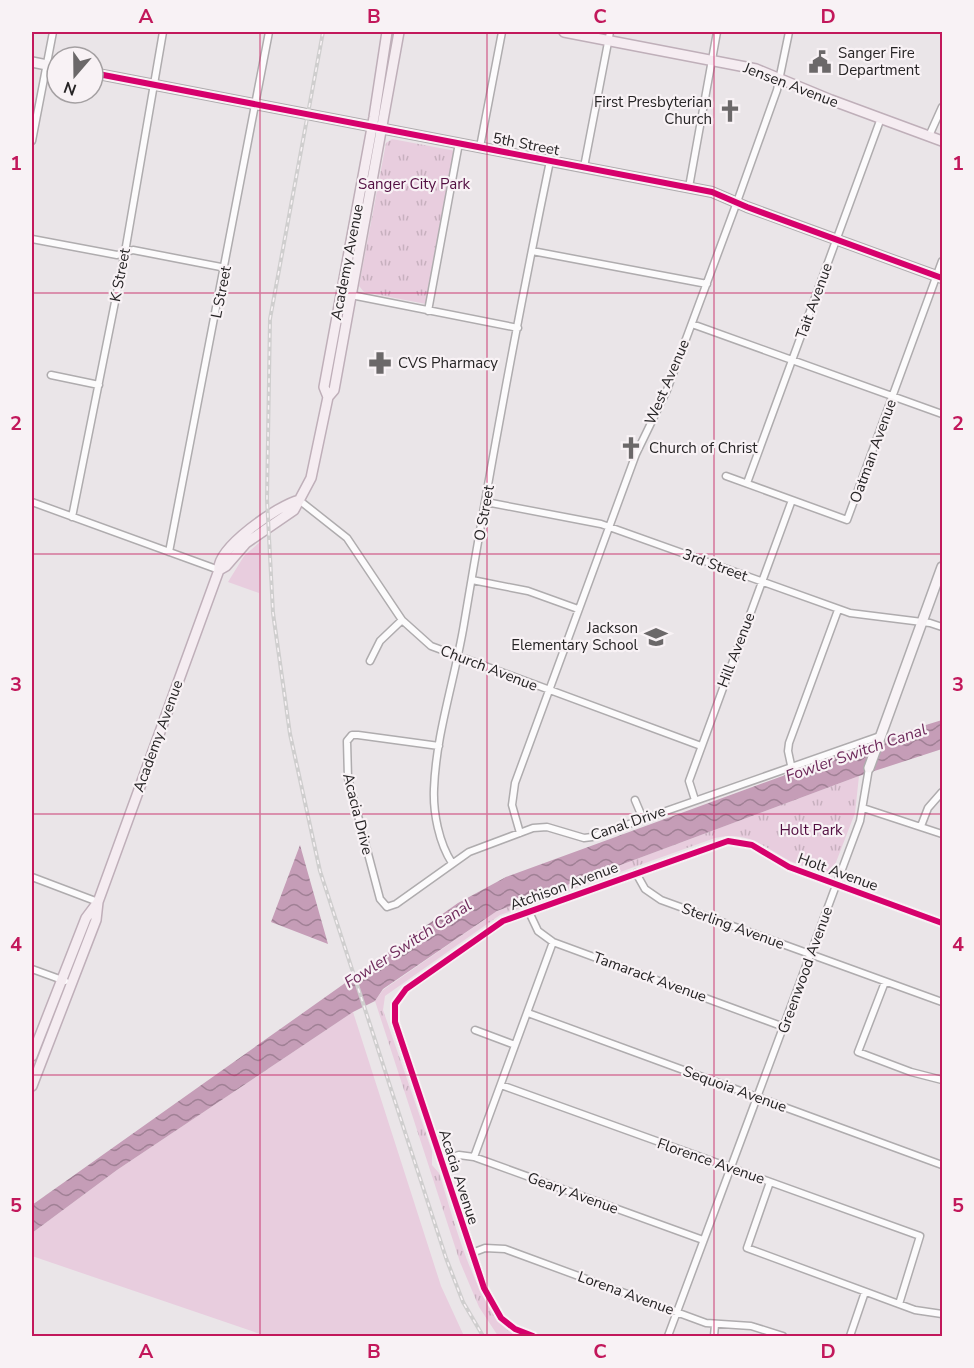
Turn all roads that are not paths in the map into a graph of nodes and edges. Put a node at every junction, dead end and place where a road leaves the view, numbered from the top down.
1 (163, 32) edge
2 (269, 32) edge
3 (387, 32) edge
4 (399, 32) edge
5 (502, 32) edge
6 (564, 32) edge
7 (717, 32) edge
8 (789, 32) edge
9 (609, 36) edge
10 (712, 60) junction
11 (45, 70) edge
12 (105, 75) edge
13 (781, 79) junction
14 (154, 85) junction
15 (257, 105) junction
16 (942, 107) edge
17 (881, 118) junction
18 (372, 126) junction
19 (383, 128) junction
20 (929, 136) junction
21 (32, 141) edge
22 (942, 141) edge
23 (459, 143) junction
24 (480, 147) junction
25 (550, 161) junction
26 (584, 167) junction
27 (361, 186) junction
28 (689, 186) junction
29 (737, 202) junction
30 (366, 220) junction
31 (32, 239) edge
32 (836, 240) junction
33 (532, 251) junction
34 (125, 252) junction
35 (942, 261) edge
36 (226, 268) junction
37 (940, 277) edge
38 (707, 284) junction
39 (340, 294) junction
40 (351, 296) junction
41 (428, 311) junction
42 (692, 324) junction
43 (518, 328) junction
44 (792, 360) junction
45 (51, 375) dead end
46 (99, 384) junction
47 (893, 396) junction
48 (328, 397) junction
49 (942, 414) edge
50 (726, 476) dead end
51 (747, 483) junction
52 (298, 500) junction
53 (792, 500) junction
54 (32, 502) edge
55 (486, 502) junction
56 (72, 517) junction
57 (608, 526) junction
58 (170, 552) junction
59 (942, 567) edge
60 (219, 570) junction
61 (472, 580) junction
62 (762, 582) junction
63 (578, 609) junction
64 (838, 610) junction
65 (402, 621) junction
66 (922, 622) junction
67 (942, 627) edge
68 (459, 657) junction
69 (370, 661) dead end
70 (548, 691) junction
71 (879, 740) junction
72 (440, 746) junction
73 (701, 746) junction
74 (791, 765) junction
75 (868, 768) joint
76 (942, 792) edge
77 (635, 800) dead end
78 (695, 800) junction
79 (863, 808) junction
80 (643, 819) junction
81 (921, 826) junction
82 (520, 833) junction
83 (942, 834) edge
84 (728, 841) joint
85 (452, 863) junction
86 (636, 873) junction
87 (32, 877) edge
88 (837, 884) junction
89 (98, 902) junction
90 (387, 907) joint
91 (529, 912) junction
92 (942, 923) edge
93 (553, 942) junction
94 (811, 955) junction
95 (32, 969) edge
96 (62, 980) junction
97 (885, 982) junction
98 (73, 984) junction
99 (942, 1002) edge
100 (395, 1004) joint
101 (528, 1013) junction
102 (784, 1027) junction
103 (475, 1030) dead end
104 (515, 1045) junction
105 (32, 1056) edge
106 (942, 1080) edge
107 (501, 1085) junction
108 (32, 1086) edge
109 (758, 1098) junction
110 (474, 1156) junction
111 (442, 1160) junction
112 (942, 1165) edge
113 (730, 1169) junction
114 (770, 1182) junction
115 (703, 1240) junction
116 (472, 1253) junction
117 (865, 1292) junction
118 (899, 1304) junction
119 (676, 1312) junction
120 (942, 1314) edge
121 (715, 1325) junction
122 (533, 1336) edge
123 (668, 1336) edge
124 (714, 1336) edge
125 (783, 1336) edge
126 (850, 1336) edge

1 - 14 street, K Street
2 - 15 street, L Street
3 - 18 main road, Academy Avenue
4 - 19 main road, Academy Avenue
5 - 24 street
6 - 9 main road, Jensen Avenue
7 - 10 street
8 - 13 street, West Avenue
9 - 10 main road, Jensen Avenue
9 - 26 street
10 - 13 main road, Jensen Avenue
10 - 28 street
11 - 21 street
12 - 14 street, 5th Street
13 - 17 main road, Jensen Avenue
13 - 29 street, West Avenue
14 - 15 street, 5th Street
14 - 34 street, K Street
15 - 18 street, 5th Street
15 - 36 street, L Street
16 - 20 street
17 - 20 main road, Jensen Avenue
17 - 32 street, Tait Avenue
18 - 19 street, 5th Street
18 - 27 main road, Academy Avenue
19 - 23 street, 5th Street
19 - 30 main road, Academy Avenue
20 - 22 main road, Jensen Avenue
23 - 24 street, 5th Street
23 - 41 street
24 - 25 street, 5th Street
25 - 26 street, 5th Street
25 - 33 street, O Street
26 - 28 street, 5th Street
27 - 30 main road
27 - 39 main road, Academy Avenue
28 - 29 street, 5th Street
29 - 32 street, 5th Street
29 - 38 street, West Avenue
30 - 40 main road, Academy Avenue
31 - 34 street
32 - 37 street, 5th Street
32 - 44 street, Tait Avenue
33 - 38 street
33 - 43 street, O Street
34 - 36 street
34 - 46 street, K Street
35 - 37 street, Oatman Avenue
36 - 58 street, L Street
37 - 47 street, Oatman Avenue
38 - 42 street, West Avenue
39 - 40 street
39 - 48 main road, Academy Avenue
40 - 41 street
40 - 48 main road, Academy Avenue
41 - 43 street
42 - 44 street
42 - 57 street, West Avenue
43 - 55 street, O Street
44 - 47 street
44 - 51 street, Tait Avenue
45 - 46 street
46 - 56 street, K Street
47 - 49 street
47 - 53 street, Oatman Avenue
48 - 52 main road, Academy Avenue
50 - 51 street, Oatman Avenue
51 - 53 street, Oatman Avenue
52 - 60 main road, Academy Avenue
52 - 65 street, Church Avenue
53 - 62 street, Hill Avenue
54 - 56 street
55 - 57 street, 3rd Street
55 - 61 street, O Street
56 - 58 street
57 - 62 street, 3rd Street
57 - 63 street, West Avenue
58 - 60 street
59 - 66 street, Greenwood Avenue
60 - 89 main road, Academy Avenue
61 - 63 street
61 - 68 street, O Street
62 - 64 street, 3rd Street
62 - 73 street, Hill Avenue
63 - 70 street, West Avenue
64 - 66 street, 3rd Street
64 - 74 street
65 - 68 street, Church Avenue
65 - 69 street
66 - 67 street, 3rd Street
66 - 71 street, Greenwood Avenue
68 - 70 street, Church Avenue
68 - 72 street, O Street
70 - 73 street, Church Avenue
70 - 82 street, West Avenue
71 - 74 street, Canal Drive
71 - 75 street, Greenwood Avenue
72 - 85 street, O Street
72 - 90 street, Acacia Drive
73 - 78 street, Hill Avenue
74 - 78 street, Canal Drive
75 - 79 street, Greenwood Avenue
76 - 81 street
77 - 80 street
78 - 80 street, Canal Drive
79 - 81 street
79 - 88 street, Greenwood Avenue
80 - 82 street, Canal Drive
81 - 83 street
82 - 85 street, Canal Drive
84 - 86 street, Atchison Avenue
84 - 88 street, Holt Avenue
85 - 90 street, Canal Drive
86 - 91 street, Atchison Avenue
86 - 94 street, Sterling Avenue
87 - 89 street
88 - 92 street, Holt Avenue
88 - 94 street, Greenwood Avenue
89 - 96 main road, Academy Avenue
89 - 98 main road, Academy Avenue
91 - 93 street, Tamarack Avenue
91 - 100 street, Atchison Avenue
93 - 101 street
93 - 102 street, Tamarack Avenue
94 - 97 street, Sterling Avenue
94 - 102 street, Greenwood Avenue
95 - 96 street
96 - 98 street
96 - 105 main road, Academy Avenue
97 - 99 street, Sterling Avenue
97 - 106 street
98 - 108 main road, Academy Avenue
100 - 111 street, Acacia Avenue
101 - 104 street
101 - 109 street, Sequoia Avenue
102 - 109 street, Greenwood Avenue
103 - 104 street
104 - 107 street
107 - 110 street
107 - 113 street, Florence Avenue
109 - 112 street, Sequoia Avenue
109 - 113 street, Greenwood Avenue
110 - 111 street, Geary Avenue
110 - 115 street, Geary Avenue
111 - 116 street, Acacia Avenue
113 - 114 street, Florence Avenue
113 - 115 street, Greenwood Avenue
114 - 117 street
114 - 118 street, Florence Avenue
115 - 119 street, Greenwood Avenue
116 - 119 street, Lorena Avenue
116 - 122 street, Acacia Avenue
117 - 118 street
117 - 126 street
118 - 120 street
119 - 121 street, Lorena Avenue
119 - 123 street, Greenwood Avenue
121 - 124 street
121 - 125 street, Lorena Avenue

